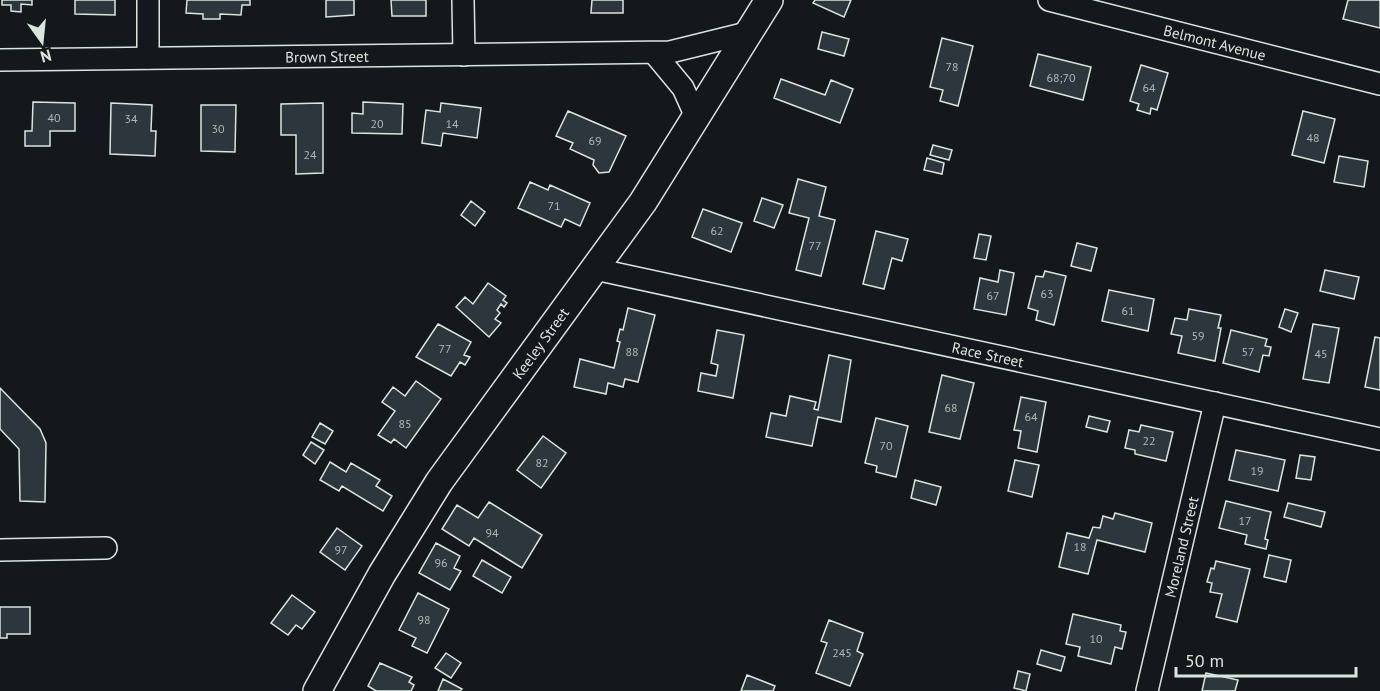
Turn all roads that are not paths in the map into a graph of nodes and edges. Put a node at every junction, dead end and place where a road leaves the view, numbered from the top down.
1 (147, 0) edge
2 (463, 0) edge
3 (769, 0) edge
4 (1049, 0) edge
5 (751, 32) junction
6 (654, 53) junction
7 (464, 55) junction
8 (148, 58) junction
9 (0, 60) edge
10 (1380, 84) edge
11 (697, 119) junction
12 (595, 268) junction
13 (1215, 403) junction
14 (1380, 439) edge
15 (106, 548) dead end
16 (0, 550) edge
17 (317, 691) edge
18 (1148, 691) edge

1 - 8 street
2 - 7 street
3 - 5 street, Keeley Street
4 - 10 street, Belmont Avenue
5 - 6 street, Brown Street
5 - 11 street, Keeley Street
6 - 7 street, Brown Street
6 - 11 street
7 - 8 street, Brown Street
8 - 9 street, Brown Street
11 - 12 street, Keeley Street
12 - 13 street, Race Street
12 - 17 street, Keeley Street
13 - 14 street, Race Street
13 - 18 street, Moreland Street
15 - 16 street

